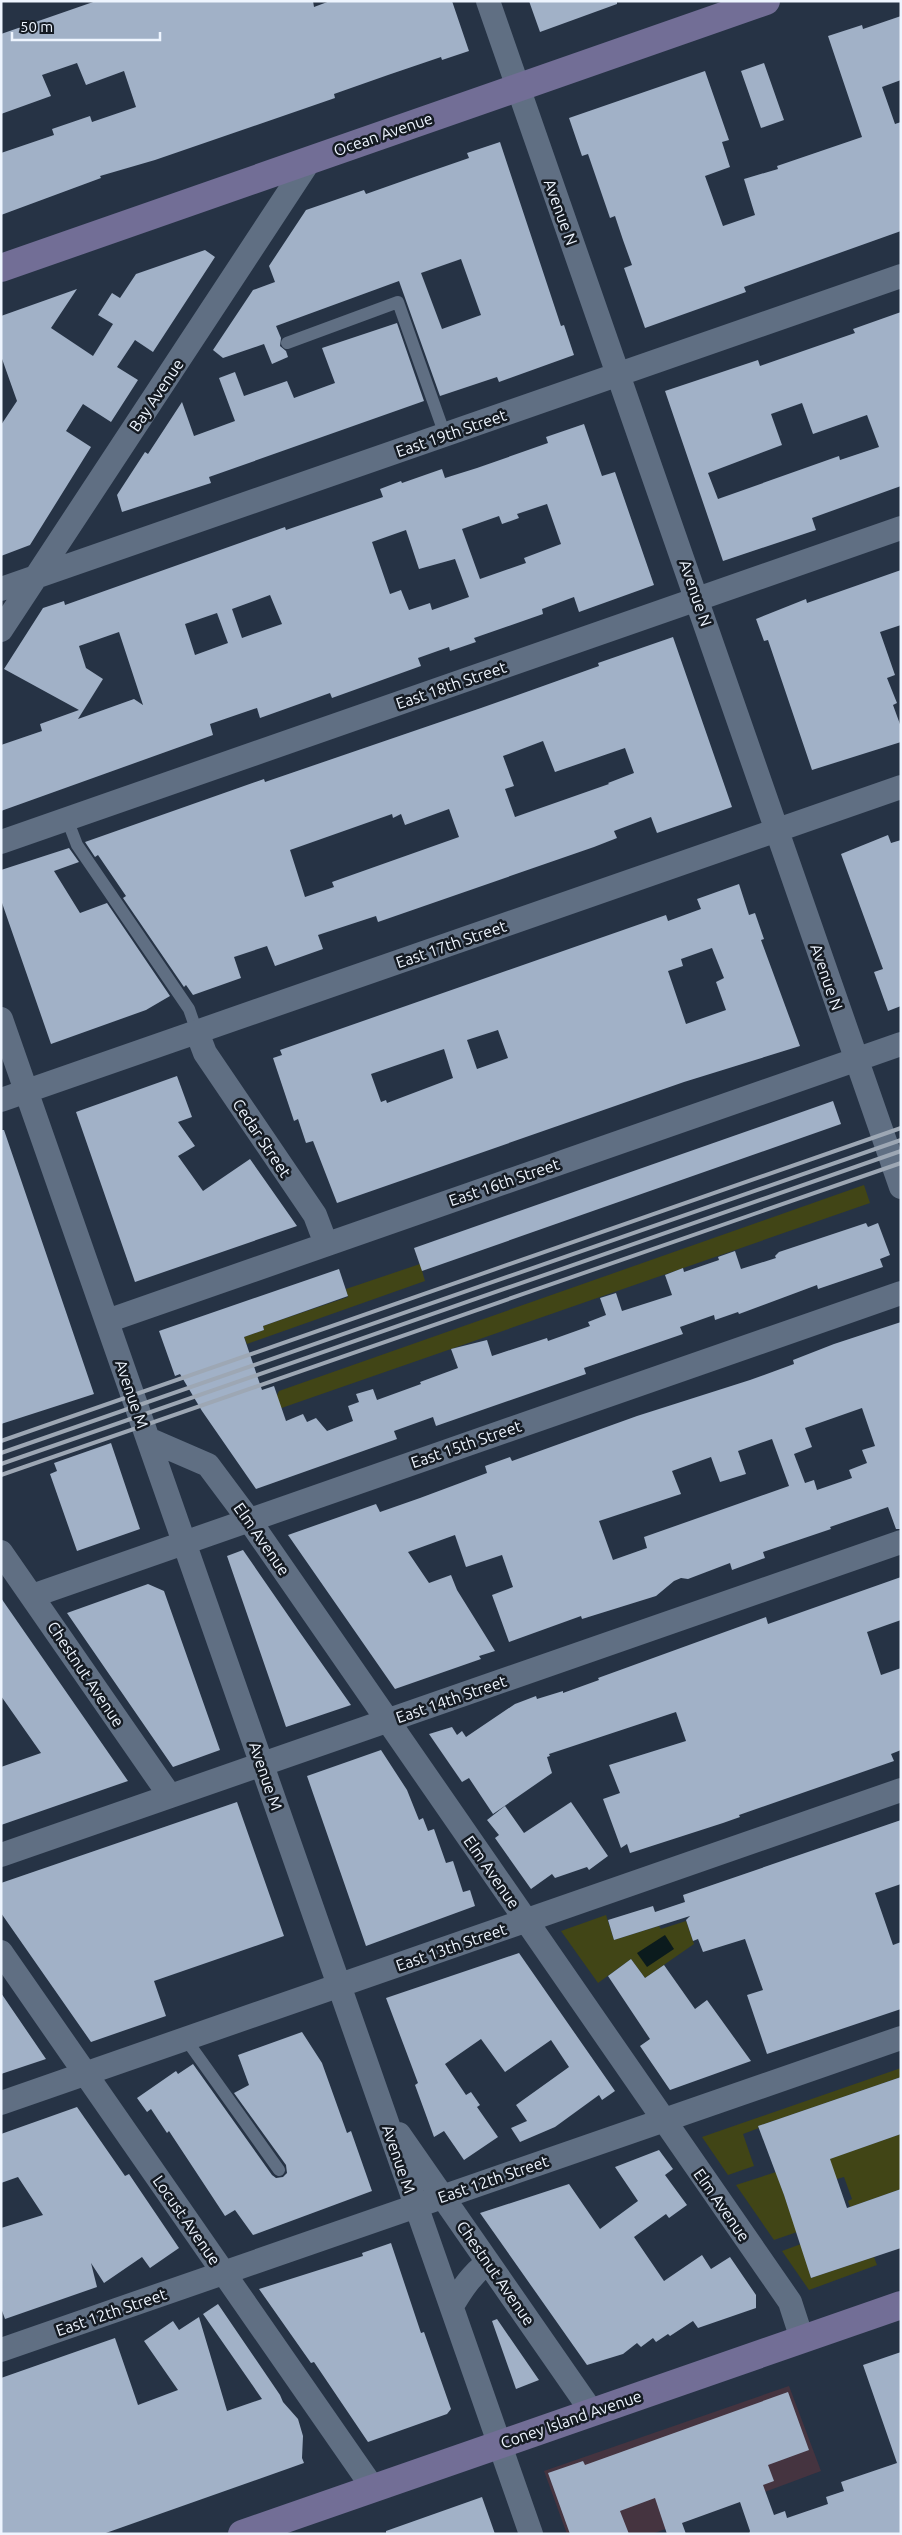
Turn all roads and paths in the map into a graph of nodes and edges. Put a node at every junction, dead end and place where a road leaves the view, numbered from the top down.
1 (488, 1) edge
2 (766, 1) edge
3 (517, 88) junction
4 (310, 160) junction
5 (1, 268) edge
6 (901, 276) edge
7 (287, 343) dead end
8 (619, 374) junction
9 (446, 434) junction
10 (901, 528) edge
11 (36, 577) junction
12 (1, 589) edge
13 (698, 599) junction
14 (1, 630) edge
15 (901, 786) edge
16 (68, 819) junction
17 (777, 830) junction
18 (1, 842) edge
19 (1, 1019) edge
20 (197, 1032) junction
21 (901, 1044) edge
22 (856, 1060) junction
23 (27, 1092) junction
24 (1, 1100) edge
25 (901, 1186) edge
26 (326, 1244) junction
27 (901, 1293) edge
28 (107, 1321) junction
29 (148, 1439) junction
30 (249, 1520) junction
31 (185, 1542) junction
32 (901, 1542) edge
33 (1, 1552) edge
34 (32, 1596) junction
35 (388, 1721) junction
36 (262, 1764) junction
37 (901, 1790) edge
38 (170, 1796) junction
39 (1, 1855) edge
40 (526, 1921) junction
41 (1, 1952) edge
42 (339, 1985) junction
43 (185, 2038) junction
44 (901, 2038) edge
45 (86, 2073) junction
46 (1, 2103) edge
47 (382, 2110) junction
48 (663, 2120) junction
49 (279, 2170) dead end
50 (443, 2197) junction
51 (416, 2206) junction
52 (488, 2262) junction
53 (224, 2273) junction
54 (901, 2305) edge
55 (452, 2306) junction
56 (802, 2338) junction
57 (1, 2350) edge
58 (592, 2412) junction
59 (501, 2444) junction
60 (373, 2488) junction
61 (242, 2534) edge
62 (532, 2534) edge

1 - 3 street, Avenue N
2 - 3 main road, Ocean Avenue
3 - 4 main road, Ocean Avenue
3 - 8 street, Avenue N
4 - 5 main road, Ocean Avenue
4 - 11 street, Bay Avenue
6 - 8 street, East 19th Street
7 - 9 lane
8 - 9 street, East 19th Street
8 - 13 street, Avenue N
9 - 11 street, East 19th Street
10 - 13 street, East 18th Street
11 - 12 street, East 19th Street
11 - 14 street, Bay Avenue
13 - 16 street, East 18th Street
13 - 17 street, Avenue N
15 - 17 street, East 17th Street
16 - 18 street, East 18th Street
16 - 20 lane
17 - 20 street, East 17th Street
17 - 22 street, Avenue N
19 - 23 street, Avenue M
20 - 23 street, East 17th Street
20 - 26 street, Cedar Street
21 - 22 street, East 16th Street
22 - 25 street, Avenue N
22 - 26 street, East 16th Street
23 - 24 street, East 17th Street
23 - 28 street, Avenue M
26 - 28 street, East 16th Street
27 - 30 street, East 15th Street
28 - 29 street, Avenue M
29 - 30 street, Elm Avenue
29 - 31 street, Avenue M
30 - 31 street, East 15th Street
30 - 35 street, Elm Avenue
31 - 34 street, East 15th Street
31 - 36 street, Avenue M
32 - 35 street, East 14th Street
33 - 34 street, Chestnut Avenue
34 - 38 street, Chestnut Avenue
35 - 36 street, East 14th Street
35 - 40 street, Elm Avenue
36 - 38 street, East 14th Street
36 - 42 street, Avenue M
37 - 40 street, East 13th Street
38 - 39 street, East 14th Street
40 - 42 street, East 13th Street
40 - 48 street, Elm Avenue
41 - 45 street, Locust Avenue
42 - 43 street, East 13th Street
42 - 47 street, Avenue M
43 - 45 street, East 13th Street
43 - 49 lane
44 - 48 street, East 12th Street
45 - 46 street, East 13th Street
45 - 53 street, Locust Avenue
47 - 50 street, Chestnut Avenue
47 - 51 street, Avenue M
48 - 50 street, East 12th Street
48 - 56 street, Elm Avenue
50 - 51 street, East 12th Street
50 - 52 street, Chestnut Avenue
51 - 53 street, East 12th Street
51 - 55 street, Avenue M
52 - 55 street
52 - 58 street, Chestnut Avenue
53 - 57 street, East 12th Street
53 - 60 street, Locust Avenue
54 - 56 main road, Coney Island Avenue
55 - 59 street, Avenue M
56 - 58 main road, Coney Island Avenue
58 - 59 main road, Coney Island Avenue
59 - 60 main road, Coney Island Avenue
59 - 62 street, Avenue M
60 - 61 main road, Coney Island Avenue

